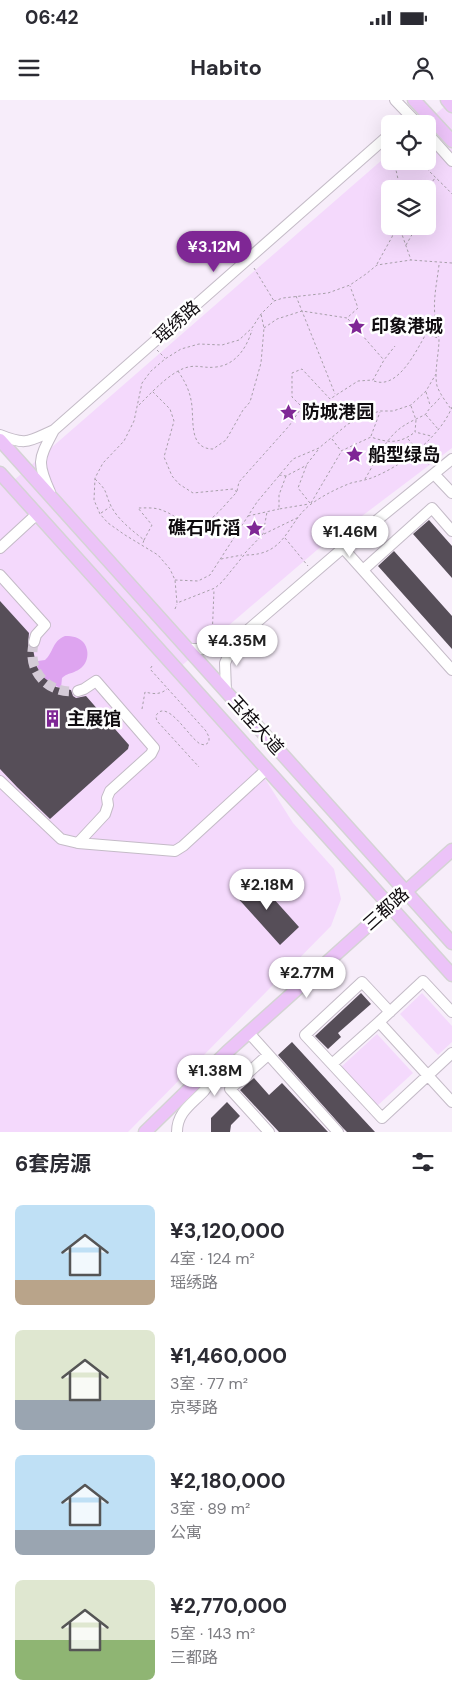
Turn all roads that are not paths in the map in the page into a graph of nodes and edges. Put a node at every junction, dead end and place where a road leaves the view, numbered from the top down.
1 (396, 100) edge
2 (414, 100) edge
3 (447, 100) edge
4 (452, 106) edge
5 (410, 115) edge
6 (452, 141) edge
7 (381, 142) edge
8 (436, 143) edge
9 (452, 161) edge
10 (54, 430) junction
11 (0, 434) edge
12 (0, 440) edge
13 (452, 459) edge
14 (0, 473) edge
15 (434, 474) junction
16 (452, 493) edge
17 (53, 499) junction
18 (37, 514) junction
19 (452, 531) edge
20 (0, 548) edge
21 (342, 548) junction
22 (362, 570) junction
23 (0, 575) edge
24 (235, 641) junction
25 (34, 642) tunnel mouth
26 (188, 650) junction
27 (452, 670) edge
28 (78, 691) tunnel mouth
29 (226, 691) junction
30 (283, 755) junction
31 (267, 769) junction
32 (0, 780) edge
33 (78, 843) junction
34 (452, 850) edge
35 (406, 891) junction
36 (389, 906) junction
37 (452, 943) edge
38 (452, 975) edge
39 (390, 1012) junction
40 (452, 1012) edge
41 (379, 1022) junction
42 (249, 1033) junction
43 (227, 1052) junction
44 (452, 1053) edge
45 (268, 1054) junction
46 (332, 1064) junction
47 (428, 1076) junction
48 (452, 1102) edge
49 (145, 1132) edge
50 (177, 1132) edge
51 (269, 1132) edge
52 (338, 1132) edge

1 - 5 street
2 - 6 main road
3 - 4 main road
7 - 10 street, 瑶绣路
8 - 9 street
10 - 11 street
10 - 17 street
12 - 17 main road, 玉桂大道
13 - 15 street
14 - 18 main road, 玉桂大道
15 - 16 street
15 - 21 street
17 - 18 main road
17 - 26 main road, 玉桂大道
18 - 20 street
18 - 31 main road, 玉桂大道
19 - 22 street
21 - 22 street
21 - 24 street
22 - 27 street
23 - 25 street
24 - 26 street
24 - 29 street
26 - 29 main road, 玉桂大道
28 - 33 street
29 - 30 main road, 玉桂大道
30 - 31 main road
30 - 35 main road, 玉桂大道
31 - 33 street
31 - 36 main road, 玉桂大道
32 - 33 street
34 - 35 main road, 三都路
35 - 36 main road, 三都路
35 - 37 main road, 玉桂大道
36 - 38 main road, 玉桂大道
36 - 42 main road, 三都路
39 - 40 street
39 - 41 street
39 - 46 street
41 - 46 street
41 - 47 street
42 - 43 main road, 三都路
42 - 45 street
43 - 49 main road, 三都路
43 - 50 street
44 - 47 street
45 - 51 street
45 - 52 street
46 - 47 street
47 - 48 street

